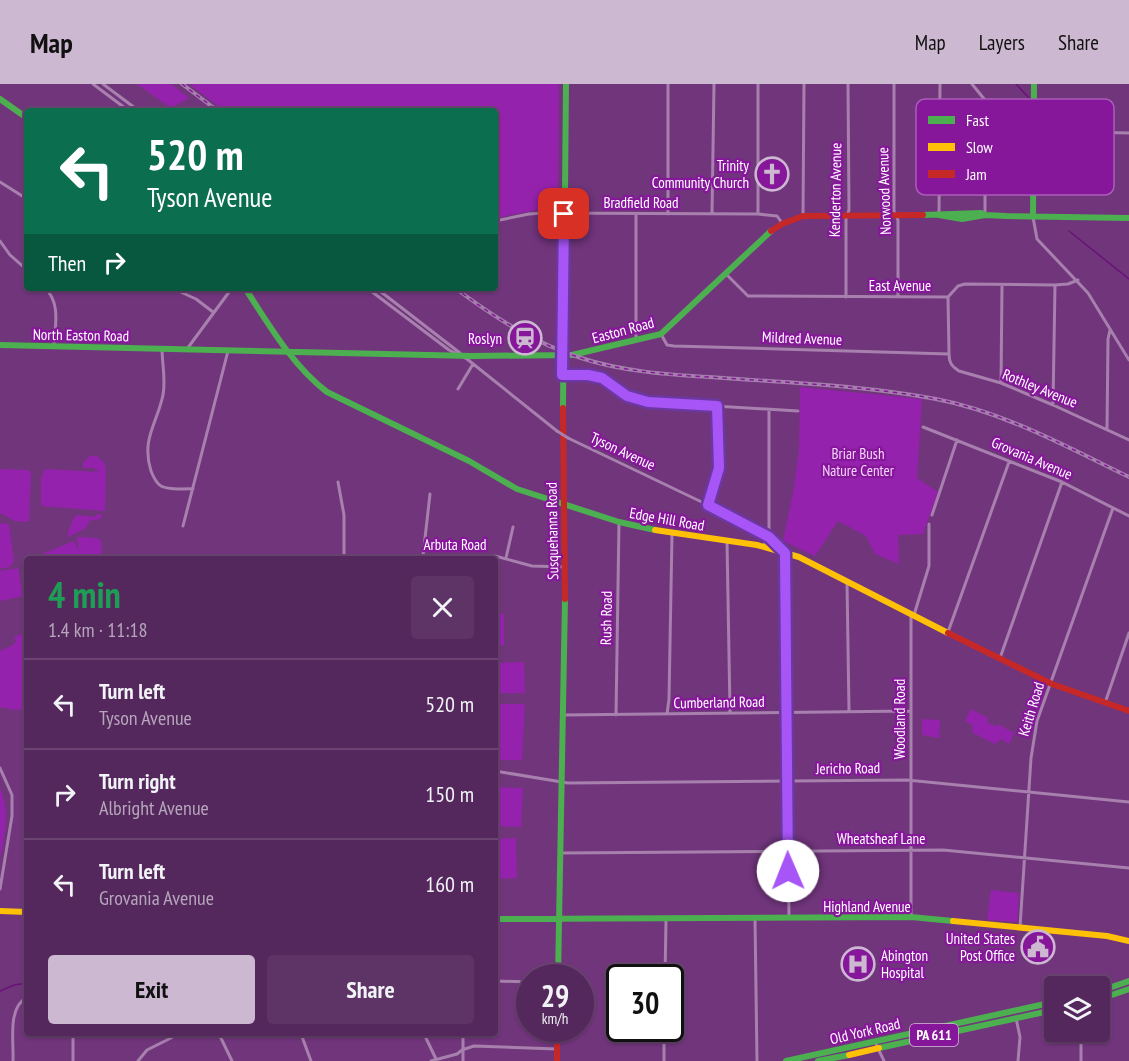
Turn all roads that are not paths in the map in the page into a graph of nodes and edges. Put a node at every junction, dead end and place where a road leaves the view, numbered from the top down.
1 (93, 84) edge
2 (103, 84) edge
3 (566, 84) edge
4 (668, 84) edge
5 (714, 84) edge
6 (758, 84) edge
7 (804, 84) edge
8 (848, 84) edge
9 (894, 84) edge
10 (940, 84) edge
11 (972, 84) edge
12 (0, 99) edge
13 (940, 99) edge
14 (984, 99) edge
15 (125, 108) edge
16 (135, 108) edge
17 (24, 116) edge
18 (1114, 133) edge
19 (1129, 133) edge
20 (0, 183) edge
21 (939, 195) edge
22 (985, 195) edge
23 (1033, 195) edge
24 (24, 197) edge
25 (564, 214) junction
26 (668, 214) junction
27 (712, 214) junction
28 (758, 214) junction
29 (848, 214) junction
30 (636, 215) junction
31 (896, 215) junction
32 (939, 215) junction
33 (985, 215) junction
34 (803, 216) junction
35 (1033, 216) junction
36 (1129, 218) edge
37 (498, 219) edge
38 (782, 224) junction
39 (0, 241) edge
40 (24, 267) edge
41 (726, 274) junction
42 (1078, 280) junction
43 (1002, 285) junction
44 (1055, 285) junction
45 (47, 291) edge
46 (179, 291) edge
47 (230, 291) edge
48 (246, 291) edge
49 (371, 291) edge
50 (380, 291) edge
51 (898, 296) junction
52 (846, 297) junction
53 (948, 297) junction
54 (213, 312) junction
55 (1110, 329) junction
56 (661, 334) junction
57 (636, 340) junction
58 (0, 345) edge
59 (54, 346) junction
60 (162, 348) junction
61 (187, 349) junction
62 (228, 351) junction
63 (286, 351) junction
64 (949, 354) junction
65 (461, 355) junction
66 (563, 356) junction
67 (1129, 360) edge
68 (473, 364) junction
69 (562, 375) junction
70 (1001, 384) junction
71 (458, 389) dead end
72 (1053, 405) junction
73 (717, 406) junction
74 (770, 410) junction
75 (798, 411) dead end
76 (923, 427) dead end
77 (1107, 430) junction
78 (957, 440) junction
79 (1129, 440) edge
80 (1010, 461) junction
81 (338, 482) dead end
82 (1062, 482) junction
83 (193, 489) junction
84 (430, 494) dead end
85 (564, 505) junction
86 (708, 505) junction
87 (1113, 508) junction
88 (932, 515) dead end
89 (1129, 516) edge
90 (619, 522) junction
91 (929, 524) dead end
92 (183, 526) dead end
93 (513, 527) dead end
94 (672, 534) junction
95 (769, 537) junction
96 (728, 541) junction
97 (763, 546) junction
98 (785, 553) junction
99 (423, 556) junction
100 (495, 556) edge
101 (498, 557) edge
102 (506, 558) junction
103 (565, 567) junction
104 (847, 582) junction
105 (914, 615) junction
106 (948, 632) junction
107 (1129, 633) edge
108 (1000, 658) junction
109 (1052, 684) junction
110 (1105, 703) junction
111 (849, 711) junction
112 (910, 711) junction
113 (1129, 711) edge
114 (730, 712) junction
115 (786, 713) junction
116 (667, 714) junction
117 (616, 715) junction
118 (563, 716) junction
119 (0, 768) edge
120 (498, 771) edge
121 (911, 780) junction
122 (788, 781) junction
123 (562, 782) junction
124 (1029, 792) junction
125 (1129, 802) edge
126 (911, 849) junction
127 (788, 851) junction
128 (561, 853) junction
129 (1025, 858) junction
130 (1129, 868) edge
131 (0, 889) edge
132 (0, 911) edge
133 (24, 912) edge
134 (911, 917) junction
135 (755, 918) junction
136 (789, 918) junction
137 (498, 919) edge
138 (666, 919) junction
139 (560, 920) junction
140 (1020, 927) junction
141 (1129, 941) edge
142 (558, 964) edge
143 (665, 964) edge
144 (498, 981) edge
145 (1129, 981) edge
146 (516, 982) edge
147 (1110, 988) edge
148 (1129, 989) edge
149 (1110, 996) edge
150 (24, 998) edge
151 (1044, 1004) edge
152 (1015, 1011) junction
153 (1044, 1012) edge
154 (1016, 1018) junction
155 (74, 1036) edge
156 (175, 1036) edge
157 (220, 1036) edge
158 (301, 1036) edge
159 (425, 1036) edge
160 (463, 1036) edge
161 (557, 1042) edge
162 (664, 1042) edge
163 (874, 1042) junction
164 (1081, 1042) edge
165 (879, 1048) junction
166 (557, 1049) junction
167 (462, 1050) junction
168 (436, 1059) junction
169 (13, 1061) edge
170 (73, 1061) edge
171 (138, 1061) edge
172 (232, 1061) edge
173 (312, 1061) edge
174 (431, 1061) edge
175 (463, 1061) edge
176 (557, 1061) edge
177 (664, 1061) edge
178 (758, 1061) edge
179 (786, 1061) edge
180 (818, 1061) edge
181 (884, 1061) edge
182 (1018, 1061) edge
183 (1081, 1061) edge

1 - 15 street
2 - 16 street
3 - 25 main road, Susquehanna Road
4 - 26 street
5 - 27 street
6 - 28 street
7 - 34 street
8 - 29 street, Kenderton Avenue
9 - 31 street, Norwood Avenue
10 - 13 street
11 - 14 street
12 - 17 main road
18 - 19 street
20 - 24 street
21 - 32 street
22 - 33 street
23 - 35 main road
25 - 30 street, Bradfield Road
25 - 37 street, Bradfield Road
25 - 66 main road, Susquehanna Road
26 - 27 street, Bradfield Road
26 - 30 street, Bradfield Road
27 - 28 street, Bradfield Road
28 - 38 street, Bradfield Road
29 - 31 main road, Easton Road
29 - 34 main road, Easton Road
29 - 52 street, Kenderton Avenue
30 - 57 street
31 - 32 main road, Easton Road
31 - 51 street, Norwood Avenue
32 - 33 main road, Easton Road
33 - 35 main road, Easton Road
34 - 38 main road, Easton Road
35 - 36 main road, Easton Road
35 - 42 street
38 - 41 main road, Easton Road
39 - 40 street
41 - 52 street, East Avenue
41 - 56 main road, Easton Road
42 - 44 street, East Avenue
42 - 55 street
43 - 44 street, East Avenue
43 - 53 street, East Avenue
43 - 70 street
44 - 72 street
45 - 59 street
46 - 54 street
47 - 54 street
48 - 63 main road, Edge Hill Road
49 - 65 street, Tyson Avenue
50 - 65 street, Tyson Avenue
51 - 52 street, East Avenue
51 - 53 street, East Avenue
53 - 64 street
54 - 61 street
55 - 67 street
55 - 77 street
56 - 57 main road, Easton Road
56 - 64 street, Mildred Avenue
57 - 66 main road, Easton Road
58 - 59 main road, North Easton Road
59 - 60 main road, North Easton Road
60 - 61 main road, Easton Road
60 - 83 street
61 - 62 main road, Easton Road
62 - 63 main road, Easton Road
62 - 83 street
63 - 65 main road, Easton Road
63 - 85 main road, Edge Hill Road
64 - 70 street, Rothley Avenue
65 - 66 main road, Easton Road
65 - 68 street, Tyson Avenue
66 - 69 main road, Susquehanna Road
68 - 71 street
68 - 86 street, Tyson Avenue, bridge
69 - 73 street
69 - 85 main road, Susquehanna Road
70 - 72 street, Rothley Avenue
72 - 77 street, Rothley Avenue
73 - 74 street
73 - 86 street
74 - 75 street
74 - 95 street
76 - 78 street, Grovania Avenue
77 - 79 street, Rothley Avenue
78 - 80 street, Grovania Avenue
78 - 88 street
80 - 82 street, Grovania Avenue
80 - 106 street
81 - 99 street, Arbuta Road
82 - 87 street, Grovania Avenue
82 - 108 street
83 - 92 street
84 - 99 street
85 - 90 main road, Edge Hill Road
85 - 103 main road, Susquehanna Road
86 - 95 street, Tyson Avenue
87 - 89 street, Grovania Avenue
87 - 109 street, Keith Road
90 - 94 main road, Edge Hill Road
90 - 117 street, Rush Road
91 - 105 street, Woodland Road
93 - 102 street
94 - 96 main road, Edge Hill Road
94 - 116 street
95 - 97 street
95 - 98 street, Tyson Avenue
96 - 97 main road, Edge Hill Road
96 - 114 street
97 - 98 main road, Edge Hill Road
98 - 104 main road, Edge Hill Road
98 - 115 street
99 - 100 street, Arbuta Road
101 - 102 street, Arbuta Road
102 - 103 street, Arbuta Road
103 - 118 main road, Susquehanna Road
104 - 105 main road, Edge Hill Road
104 - 111 street
105 - 106 main road, Edge Hill Road
105 - 112 street, Woodland Road
106 - 108 main road, Edge Hill Road
107 - 110 street
108 - 109 main road, Edge Hill Road
109 - 110 main road, Edge Hill Road
109 - 124 street, Keith Road
110 - 113 main road, Edge Hill Road
111 - 112 street, Cumberland Road
111 - 115 street, Cumberland Road
112 - 121 street, Woodland Road
114 - 115 street, Cumberland Road
114 - 116 street, Cumberland Road
115 - 122 street
116 - 117 street, Cumberland Road
117 - 118 street, Cumberland Road
118 - 123 main road, Susquehanna Road
119 - 131 street
120 - 123 street, Jericho Road
121 - 122 street, Jericho Road
121 - 124 street, Jericho Road
121 - 126 street, Woodland Road
122 - 123 street, Jericho Road
122 - 127 street
123 - 128 main road, Susquehanna Road
124 - 125 street, Jericho Road
124 - 129 street, Keith Road
126 - 127 street, Wheatsheaf Lane
126 - 129 street, Wheatsheaf Lane
126 - 134 street, Woodland Road
127 - 128 street, Wheatsheaf Lane
127 - 136 street
128 - 139 main road, Susquehanna Road
129 - 130 street, Wheatsheaf Lane
129 - 140 street, Keith Road
132 - 133 main road
134 - 136 main road, Highland Avenue
134 - 140 main road, Highland Avenue
135 - 136 main road, Highland Avenue
135 - 138 main road, Highland Avenue
135 - 178 street
137 - 139 main road, Highland Avenue
138 - 139 main road, Highland Avenue
138 - 143 street
139 - 142 main road, Susquehanna Road
140 - 141 main road, Highland Avenue
144 - 146 street
145 - 147 main road
148 - 149 main road
150 - 169 street
151 - 152 main road, Old York Road / PA 611
152 - 154 street
152 - 163 main road, Old York Road / PA 611
153 - 154 main road, Old York Road / PA 611
154 - 165 main road, Old York Road / PA 611
154 - 182 street
155 - 170 street
156 - 171 street
157 - 172 street
158 - 173 street
159 - 168 street
160 - 167 street
161 - 166 main road
162 - 177 street
163 - 165 street
163 - 179 main road, Old York Road / PA 611
164 - 183 street
165 - 180 main road, Old York Road / PA 611
165 - 181 street
166 - 167 street
166 - 176 main road
167 - 168 street
167 - 175 street
168 - 174 street

